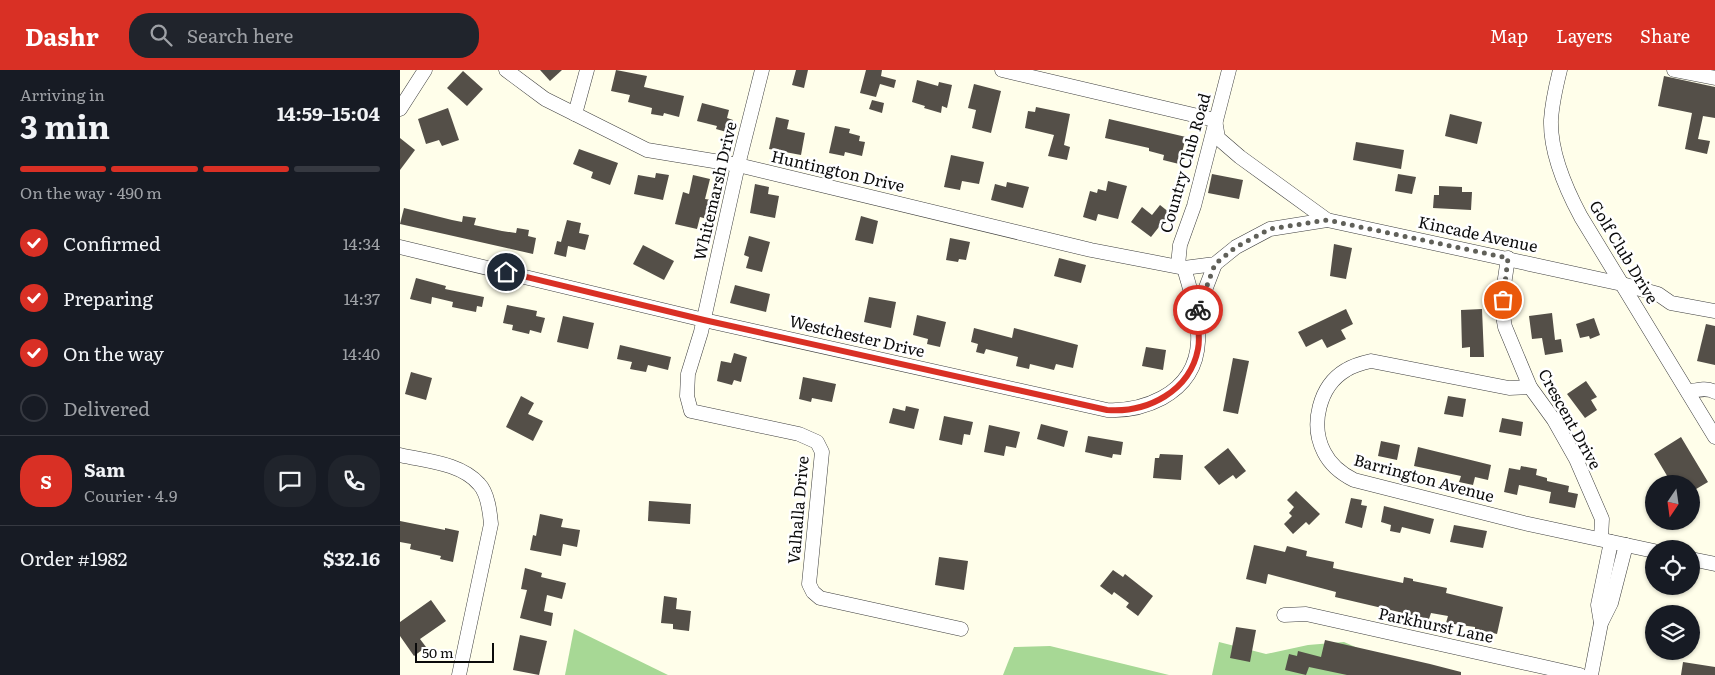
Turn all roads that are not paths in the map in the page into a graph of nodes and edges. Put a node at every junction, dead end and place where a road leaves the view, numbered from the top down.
1 (424, 70) edge
2 (506, 70) edge
3 (587, 70) edge
4 (762, 70) edge
5 (1002, 70) edge
6 (1229, 70) edge
7 (1560, 70) edge
8 (1674, 70) edge
9 (1715, 78) edge
10 (400, 109) edge
11 (575, 114) junction
12 (1215, 120) junction
13 (738, 165) junction
14 (1327, 220) junction
15 (400, 247) edge
16 (1508, 258) junction
17 (1215, 264) junction
18 (1181, 266) junction
19 (1622, 284) junction
20 (1197, 311) junction
21 (1715, 311) edge
22 (704, 320) junction
23 (1530, 387) junction
24 (1688, 392) junction
25 (1715, 392) edge
26 (1715, 437) edge
27 (400, 455) edge
28 (1606, 540) junction
29 (1626, 545) junction
30 (1645, 549) edge
31 (1700, 561) edge
32 (1715, 564) edge
33 (1284, 615) dead end
34 (1601, 623) junction
35 (961, 629) dead end
36 (459, 675) edge
37 (1580, 675) edge
38 (1590, 675) edge

1 - 10 street
2 - 11 street, Huntington Drive
3 - 11 street
4 - 13 street, Whitemarsh Drive
5 - 12 street
6 - 12 street, Country Club Road
7 - 19 street, Golf Club Drive
8 - 9 street
11 - 13 street, Huntington Drive
12 - 14 street
12 - 18 street, Country Club Road
13 - 18 street, Huntington Drive
13 - 22 street, Whitemarsh Drive
14 - 16 street, Kincade Avenue
14 - 17 street
15 - 22 street, Westchester Drive
16 - 19 street, Kincade Avenue
16 - 23 street, Crescent Drive
17 - 18 street, Huntington Drive
17 - 20 street
18 - 20 street, Westchester Drive
19 - 21 street, Kincade Avenue
19 - 24 street, Golf Club Drive
20 - 22 street, Westchester Drive
22 - 35 street, Valhalla Drive
23 - 28 street, Crescent Drive
23 - 28 street, Barrington Avenue
24 - 25 street
24 - 26 street, Golf Club Drive
27 - 36 street
28 - 29 street, Barrington Avenue
28 - 34 street, Crescent Drive
29 - 30 street, Barrington Avenue
29 - 34 street
31 - 32 street
33 - 37 street, Parkhurst Lane
34 - 38 street

